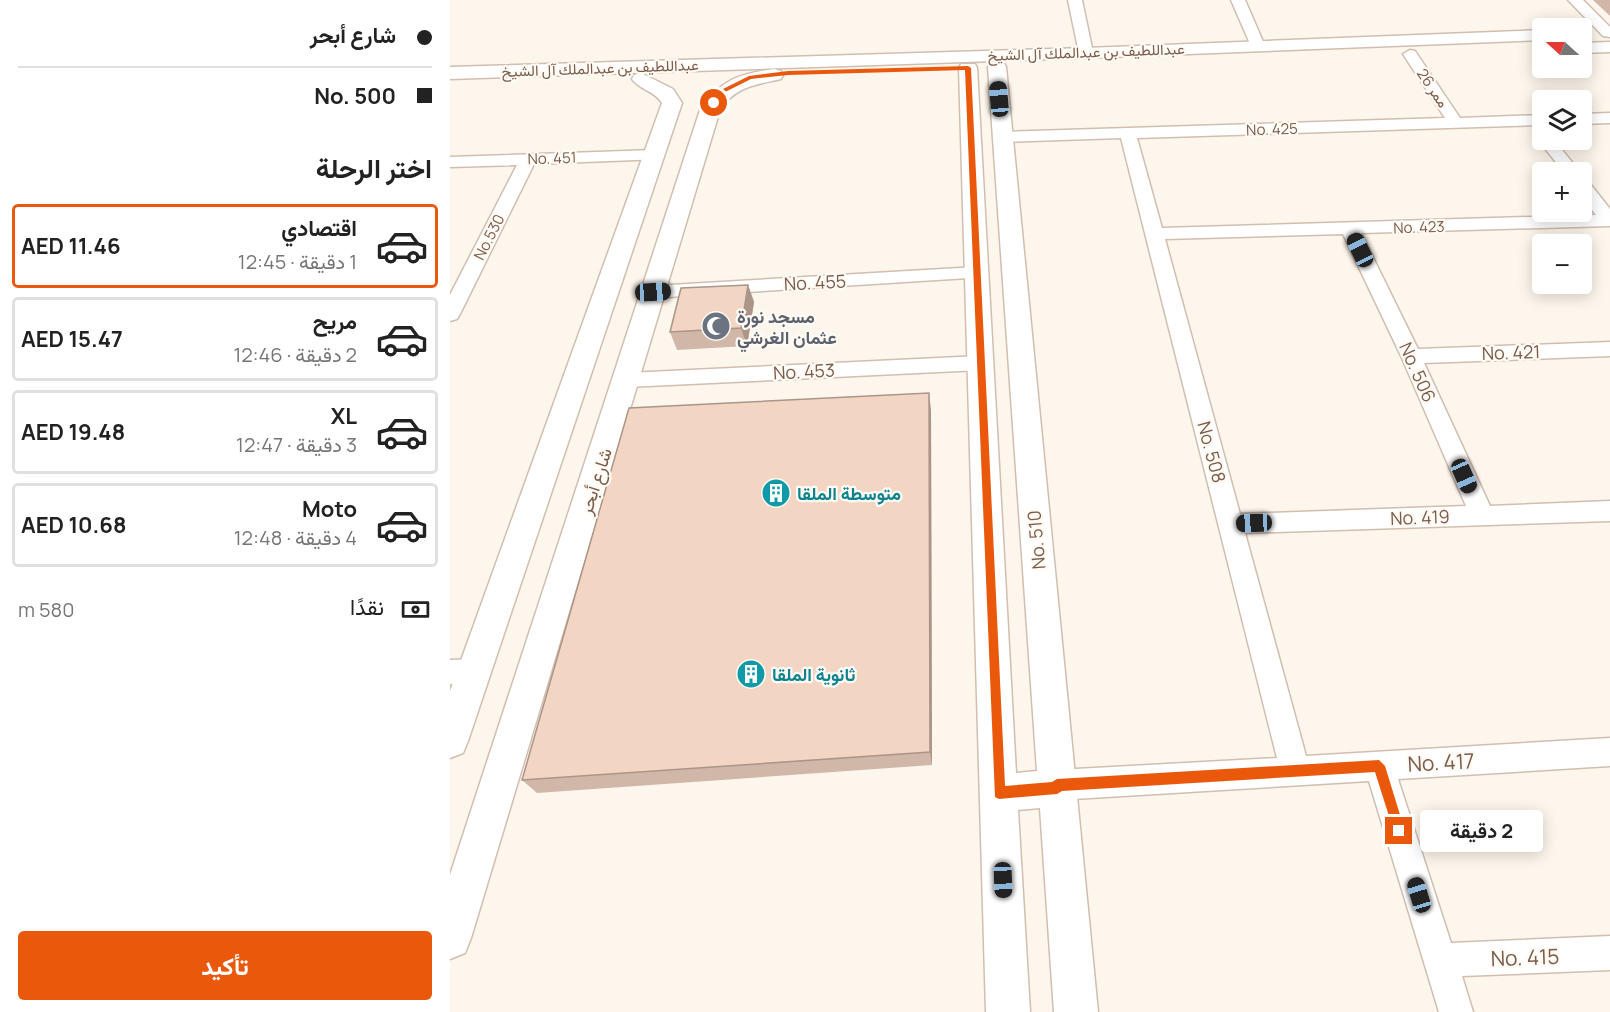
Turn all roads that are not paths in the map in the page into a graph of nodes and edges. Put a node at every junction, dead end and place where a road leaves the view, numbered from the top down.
1 (1075, 0) edge
2 (1238, 0) edge
3 (1575, 0) edge
4 (1532, 35) edge
5 (1510, 36) junction
6 (1592, 36) edge
7 (1609, 38) edge
8 (1592, 44) edge
9 (1258, 46) junction
10 (1523, 50) junction
11 (1532, 50) edge
12 (1086, 53) junction
13 (1410, 54) junction
14 (450, 73) edge
15 (788, 73) junction
16 (983, 74) junction
17 (641, 79) junction
18 (450, 84) edge
19 (690, 108) junction
20 (1610, 118) edge
21 (1592, 119) edge
22 (1532, 120) edge
23 (1456, 123) junction
24 (1128, 133) junction
25 (1002, 137) junction
26 (1554, 150) edge
27 (655, 154) junction
28 (528, 159) junction
29 (450, 162) edge
30 (1564, 162) edge
31 (1592, 198) edge
32 (1610, 220) edge
33 (1350, 229) junction
34 (1156, 234) junction
35 (977, 273) junction
36 (653, 292) junction
37 (455, 295) edge
38 (450, 314) edge
39 (1610, 349) edge
40 (1411, 356) junction
41 (980, 363) junction
42 (627, 380) junction
43 (1610, 511) edge
44 (1482, 515) junction
45 (1231, 524) junction
46 (462, 671) edge
47 (450, 741) edge
48 (1610, 752) edge
49 (1379, 766) junction
50 (1295, 771) junction
51 (1057, 787) junction
52 (999, 793) junction
53 (450, 938) edge
54 (1610, 953) edge
55 (1440, 960) junction
56 (1008, 1012) edge
57 (1076, 1012) edge
58 (1456, 1012) edge

1 - 12 street
2 - 9 street
3 - 7 street
4 - 5 street, عبداللطيف بن عبدالملك آل الشيخ
5 - 9 street, عبداللطيف بن عبدالملك آل الشيخ
5 - 10 street
6 - 7 street
7 - 8 street
9 - 12 street, عبداللطيف بن عبدالملك آل الشيخ
10 - 11 street, عبداللطيف بن عبدالملك آل الشيخ
10 - 13 street, عبداللطيف بن عبدالملك آل الشيخ
12 - 14 street, عبداللطيف بن عبدالملك آل الشيخ
13 - 16 street, عبداللطيف بن عبدالملك آل الشيخ
13 - 23 street, ممر 26
15 - 16 street, عبداللطيف بن عبدالملك آل الشيخ
15 - 17 street, عبداللطيف بن عبدالملك آل الشيخ
15 - 19 street, شارع أبحر
16 - 25 street, No. 510
16 - 35 street
17 - 18 street, عبداللطيف بن عبدالملك آل الشيخ
17 - 19 street
19 - 27 street, شارع أبحر
19 - 36 street, شارع أبحر
20 - 21 street
22 - 23 street, No. 425
23 - 24 street, No. 425
24 - 25 street, No. 425
24 - 34 street, No. 508
25 - 51 street, No. 510
26 - 30 street
27 - 28 street, No. 451
27 - 46 street, شارع أبحر
28 - 29 street, No. 451
28 - 37 street, No.530
31 - 32 street
32 - 33 street, No. 423
33 - 34 street, No. 423
33 - 40 street, No. 506
34 - 45 street, No. 508
35 - 36 street, No. 455
35 - 41 street
36 - 42 street, شارع أبحر
37 - 38 street, No.530
39 - 40 street, No. 421
40 - 44 street, No. 506
41 - 42 street, No. 453
41 - 52 street
42 - 53 street, شارع أبحر
43 - 44 street, No. 419
44 - 45 street, No. 419
45 - 50 street, No. 508
46 - 47 street, شارع أبحر
48 - 49 street, No. 417
49 - 50 street, No. 417
49 - 55 street
50 - 51 street, No. 417
51 - 52 street
51 - 57 street, No. 510
52 - 56 street
54 - 55 street, No. 415
55 - 58 street

